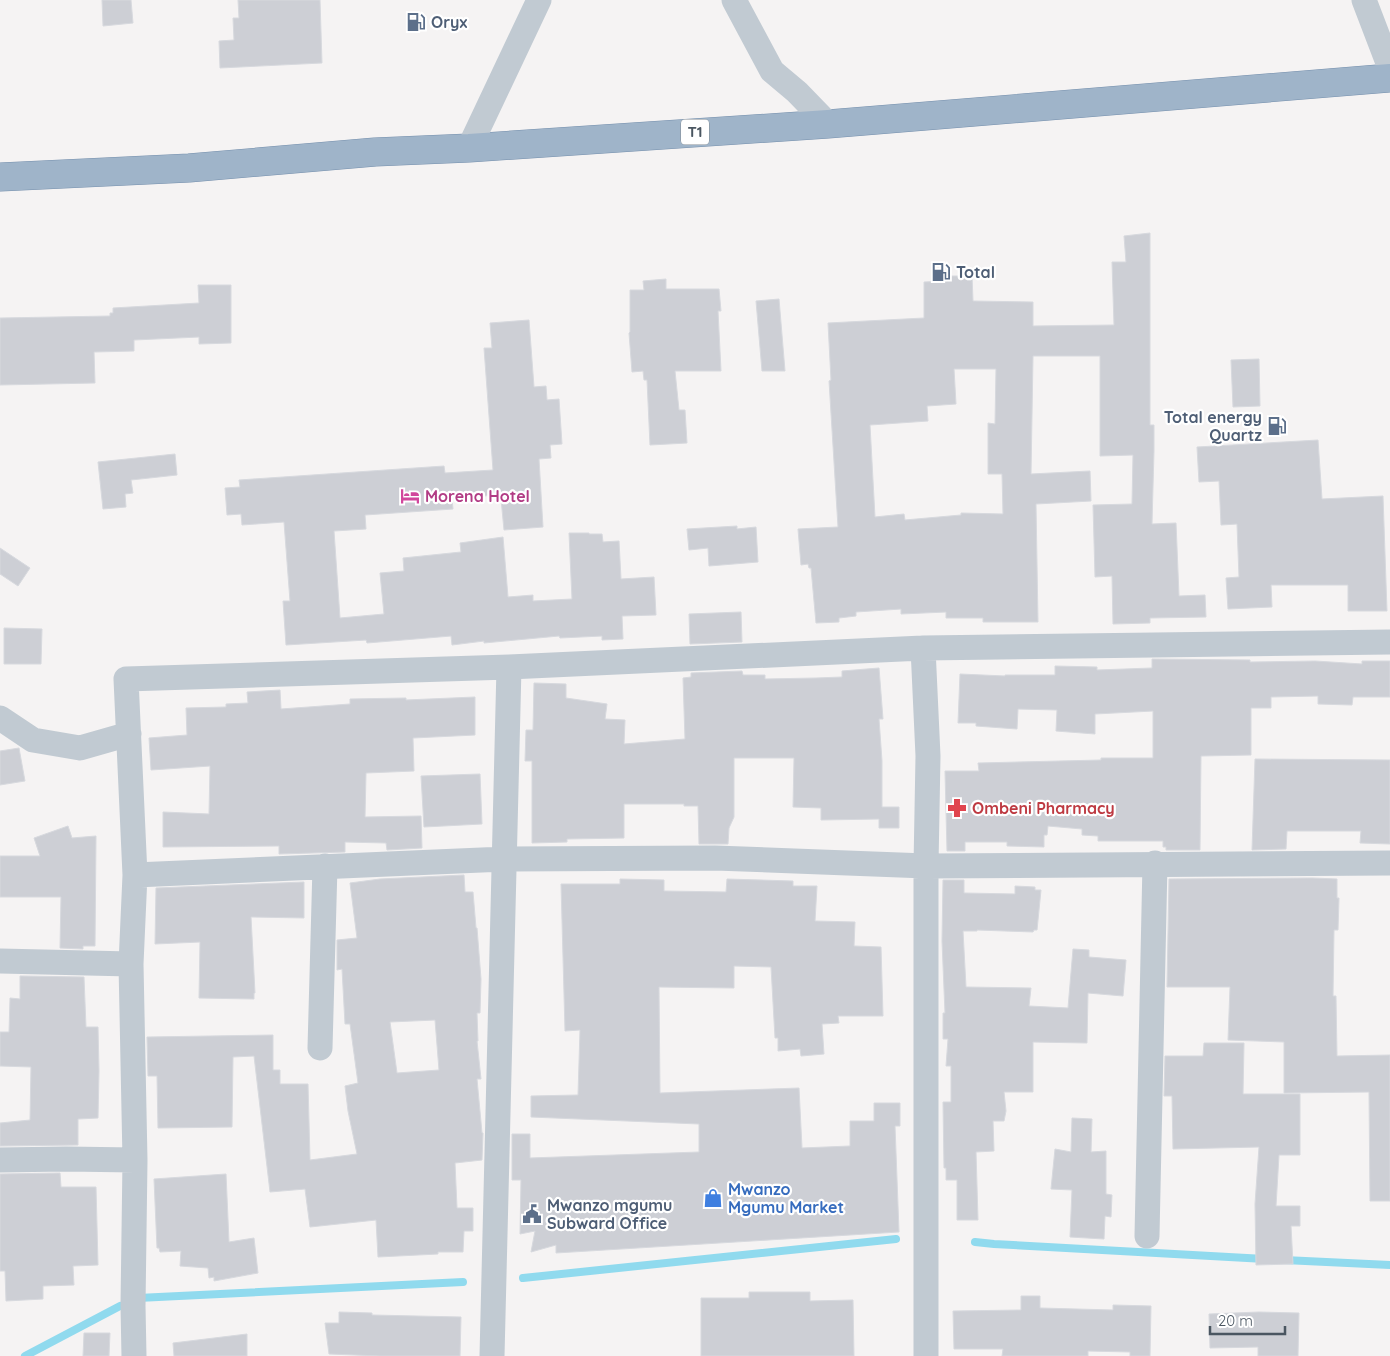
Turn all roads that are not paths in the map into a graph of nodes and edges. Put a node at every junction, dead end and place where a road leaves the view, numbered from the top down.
1 (539, 0) edge
2 (734, 0) edge
3 (1364, 0) edge
4 (1390, 68) edge
5 (1390, 78) edge
6 (828, 124) junction
7 (469, 148) junction
8 (0, 177) edge
9 (1390, 642) edge
10 (923, 648) junction
11 (509, 667) junction
12 (0, 718) edge
13 (129, 734) junction
14 (504, 859) junction
15 (1390, 862) edge
16 (1155, 864) junction
17 (325, 866) junction
18 (926, 866) junction
19 (135, 875) junction
20 (0, 961) edge
21 (131, 964) junction
22 (320, 1048) dead end
23 (0, 1160) edge
24 (135, 1160) junction
25 (1147, 1236) dead end
26 (134, 1356) edge
27 (492, 1356) edge
28 (926, 1356) edge

1 - 7 street
2 - 6 street
3 - 4 street
5 - 6 highway, T1
6 - 7 highway, T1
7 - 8 highway, T1
9 - 10 street
10 - 11 street
10 - 18 street
11 - 13 street
11 - 14 street
12 - 13 street
13 - 19 street
14 - 17 street
14 - 18 street
14 - 27 street
15 - 16 street
16 - 18 street
16 - 25 street
17 - 19 street
17 - 22 street
18 - 28 street
19 - 21 street
20 - 21 street
21 - 24 street
23 - 24 street
24 - 26 street

